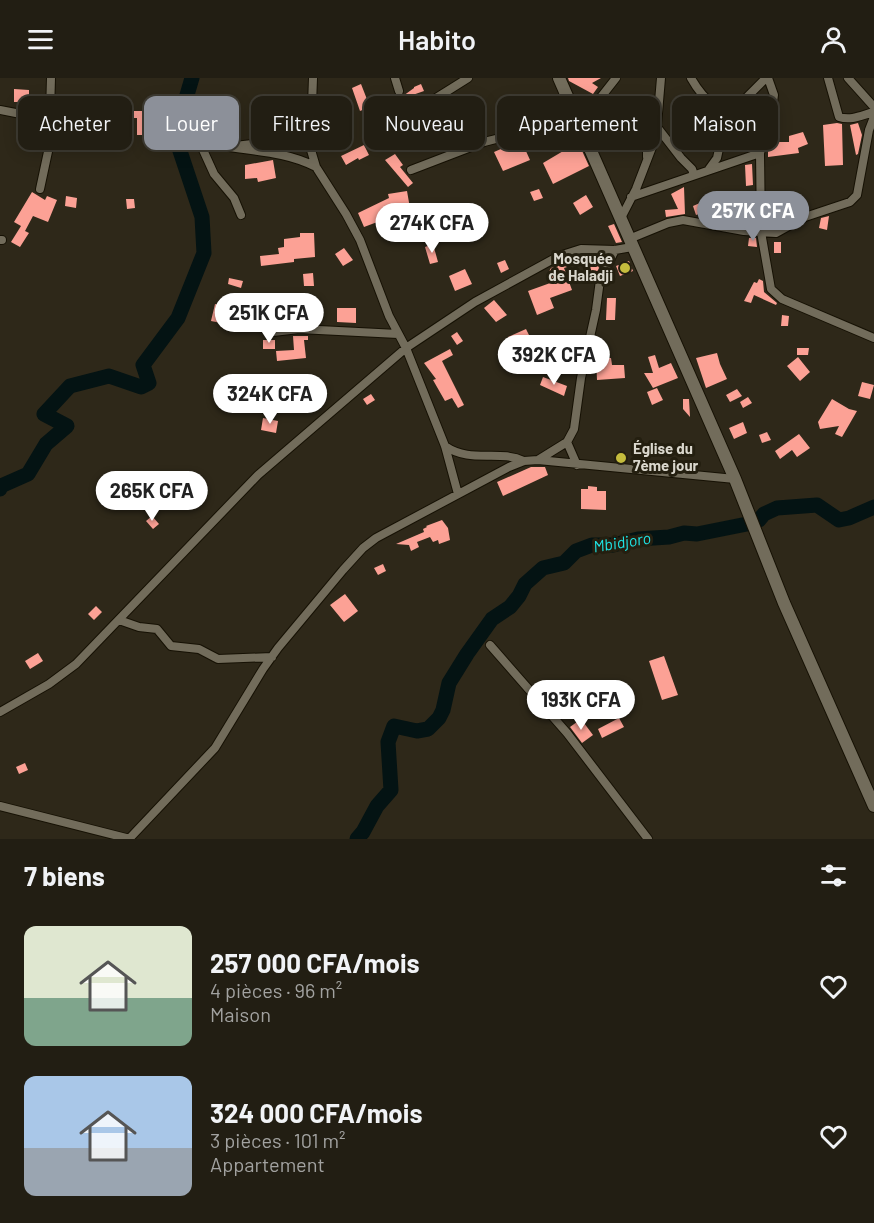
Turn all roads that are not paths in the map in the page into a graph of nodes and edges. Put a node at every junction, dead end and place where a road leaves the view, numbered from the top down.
1 (51, 78) edge
2 (313, 78) edge
3 (395, 78) edge
4 (468, 78) edge
5 (559, 78) edge
6 (616, 78) edge
7 (661, 78) edge
8 (691, 78) edge
9 (767, 78) edge
10 (828, 78) edge
11 (848, 78) edge
12 (399, 91) dead end
13 (51, 96) edge
14 (312, 96) edge
15 (439, 96) edge
16 (567, 96) edge
17 (602, 96) edge
18 (660, 96) edge
19 (703, 96) edge
20 (748, 96) edge
21 (774, 96) edge
22 (874, 107) edge
23 (0, 110) edge
24 (874, 112) edge
25 (18, 113) edge
26 (874, 117) edge
27 (660, 131) edge
28 (497, 139) edge
29 (239, 149) edge
30 (48, 150) edge
31 (203, 150) edge
32 (311, 150) edge
33 (591, 150) edge
34 (647, 150) edge
35 (651, 150) edge
36 (719, 150) edge
37 (761, 150) edge
38 (760, 153) junction
39 (646, 165) junction
40 (316, 167) junction
41 (411, 170) dead end
42 (709, 170) junction
43 (694, 176) junction
44 (40, 189) dead end
45 (631, 198) junction
46 (241, 215) dead end
47 (621, 218) junction
48 (761, 232) junction
49 (631, 243) junction
50 (615, 250) junction
51 (273, 332) dead end
52 (398, 333) junction
53 (874, 338) edge
54 (406, 348) junction
55 (567, 442) junction
56 (445, 446) junction
57 (538, 460) junction
58 (524, 461) junction
59 (577, 465) junction
60 (735, 479) junction
61 (458, 494) junction
62 (119, 620) junction
63 (490, 645) dead end
64 (272, 657) junction
65 (0, 712) edge
66 (0, 806) edge
67 (874, 806) edge
68 (130, 839) edge
69 (648, 839) edge

1 - 13 street
2 - 14 street
3 - 12 street
4 - 15 street
5 - 16 street
6 - 17 street
7 - 18 street
8 - 19 street
9 - 20 street
9 - 21 street
10 - 24 street
11 - 22 street
23 - 25 street
26 - 48 street
27 - 43 street
28 - 41 street
29 - 40 street
30 - 44 street
31 - 46 street
32 - 40 street
33 - 47 street
34 - 39 street
35 - 39 street
36 - 42 street
37 - 38 street
38 - 42 street
38 - 48 street
39 - 45 street
40 - 52 street
42 - 43 street
43 - 45 street
45 - 47 street
47 - 49 street
48 - 49 street
48 - 53 street
49 - 50 street
49 - 60 street
50 - 54 street
50 - 55 street
51 - 52 street
52 - 54 street
54 - 56 street
54 - 62 street
55 - 57 street
55 - 59 street
56 - 58 street
56 - 61 street
57 - 58 street
57 - 59 street
58 - 61 street
59 - 60 street
60 - 67 street
61 - 64 street
62 - 64 street
62 - 65 street
63 - 69 street
64 - 68 street
66 - 68 street

